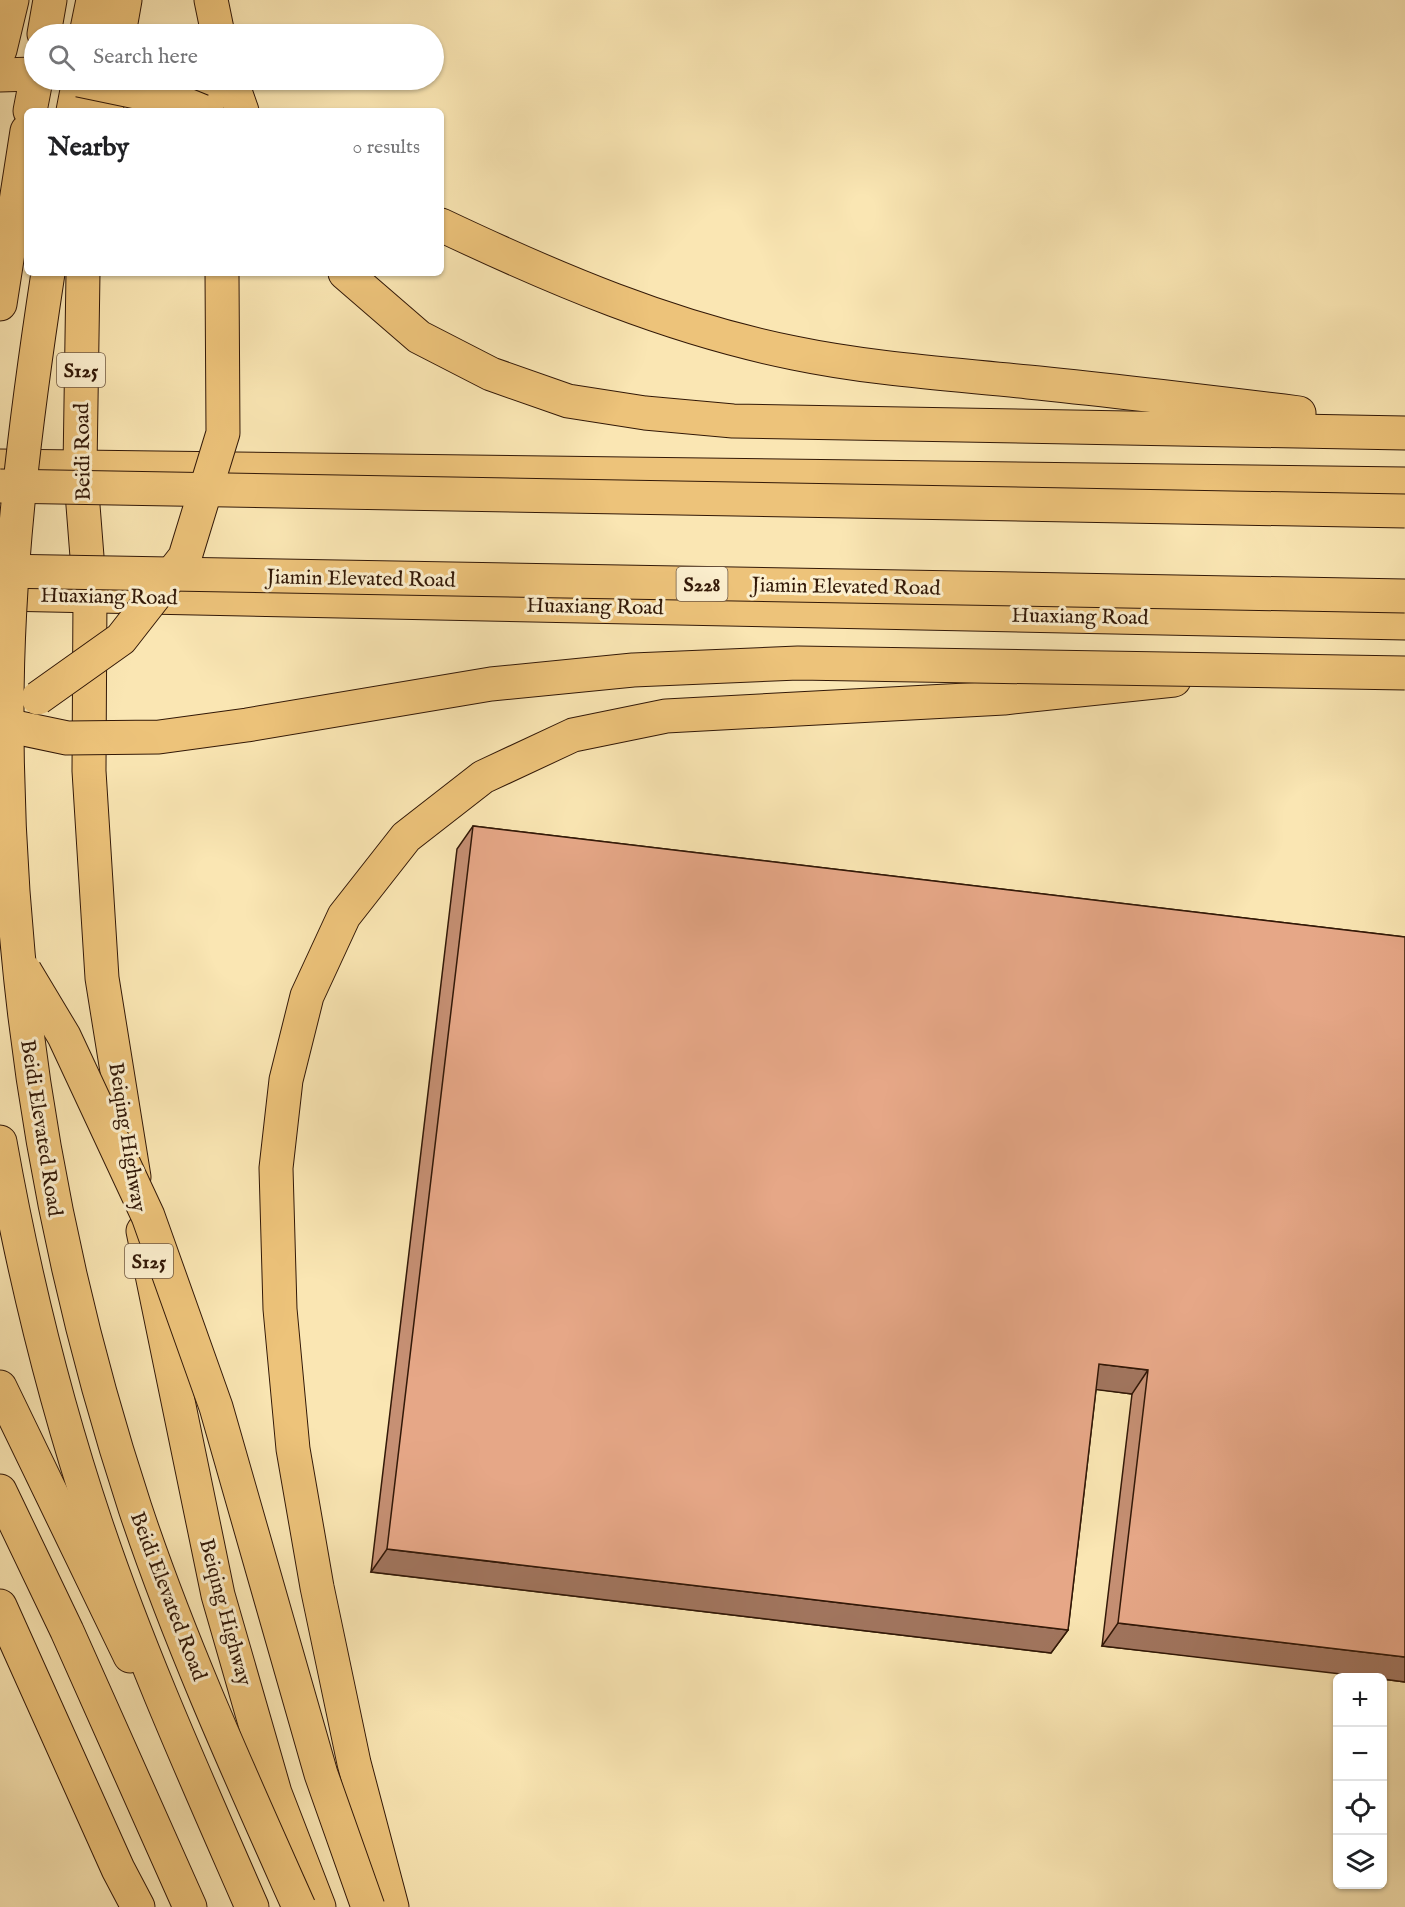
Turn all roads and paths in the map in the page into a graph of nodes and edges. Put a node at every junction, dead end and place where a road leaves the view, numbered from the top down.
1 (12, 0) edge
2 (50, 0) edge
3 (93, 0) edge
4 (125, 0) edge
5 (202, 0) edge
6 (211, 0) edge
7 (46, 24) edge
8 (89, 24) edge
9 (121, 24) edge
10 (203, 24) edge
11 (216, 24) edge
12 (0, 50) edge
13 (24, 74) edge
14 (0, 75) edge
15 (34, 90) edge
16 (77, 90) edge
17 (109, 90) edge
18 (127, 90) edge
19 (206, 90) edge
20 (235, 90) edge
21 (31, 108) edge
22 (74, 108) edge
23 (106, 108) edge
24 (195, 108) edge
25 (207, 108) edge
26 (241, 108) edge
27 (24, 150) edge
28 (444, 226) edge
29 (48, 276) edge
30 (82, 276) edge
31 (222, 276) edge
32 (348, 276) edge
33 (0, 304) edge
34 (1405, 426) edge
35 (1405, 433) edge
36 (0, 466) edge
37 (80, 467) junction
38 (1405, 484) edge
39 (0, 486) edge
40 (1405, 511) edge
41 (0, 572) edge
42 (0, 594) edge
43 (90, 595) junction
44 (1405, 596) edge
45 (1405, 623) edge
46 (1266, 670) junction
47 (1405, 672) edge
48 (0, 709) edge
49 (0, 724) edge
50 (0, 929) edge
51 (0, 1142) edge
52 (0, 1387) edge
53 (0, 1491) edge
54 (0, 1605) edge
55 (138, 1907) edge
56 (190, 1907) edge
57 (241, 1907) edge
58 (252, 1907) edge
59 (298, 1907) edge
60 (320, 1907) edge
61 (368, 1907) edge
62 (392, 1907) edge

1 - 12 main road
2 - 7 main road
3 - 8 main road
4 - 9 main road
5 - 10 main road
6 - 11 main road
13 - 14 main road
15 - 21 main road
16 - 22 main road
17 - 23 main road
18 - 24 main road, bridge
19 - 25 main road
20 - 26 main road
27 - 33 main road
28 - 34 main road
29 - 59 main road, Beidi Elevated Road, bridge
30 - 37 main road, Beidi Road / S125
31 - 48 main road, bridge
32 - 35 main road
36 - 37 main road
37 - 38 main road
37 - 43 main road, Beidi Road / S125
39 - 40 main road, bridge
41 - 44 main road, Jiamin Elevated Road / S228, bridge
42 - 43 main road, Huaxiang Road
43 - 45 main road, Huaxiang Road
43 - 60 main road, Beiqing Highway / S125
46 - 47 main road, bridge
46 - 49 main road, bridge
46 - 62 main road, bridge
50 - 61 main road, bridge
51 - 58 main road, Beidi Elevated Road
52 - 57 main road
53 - 56 main road
54 - 55 main road

